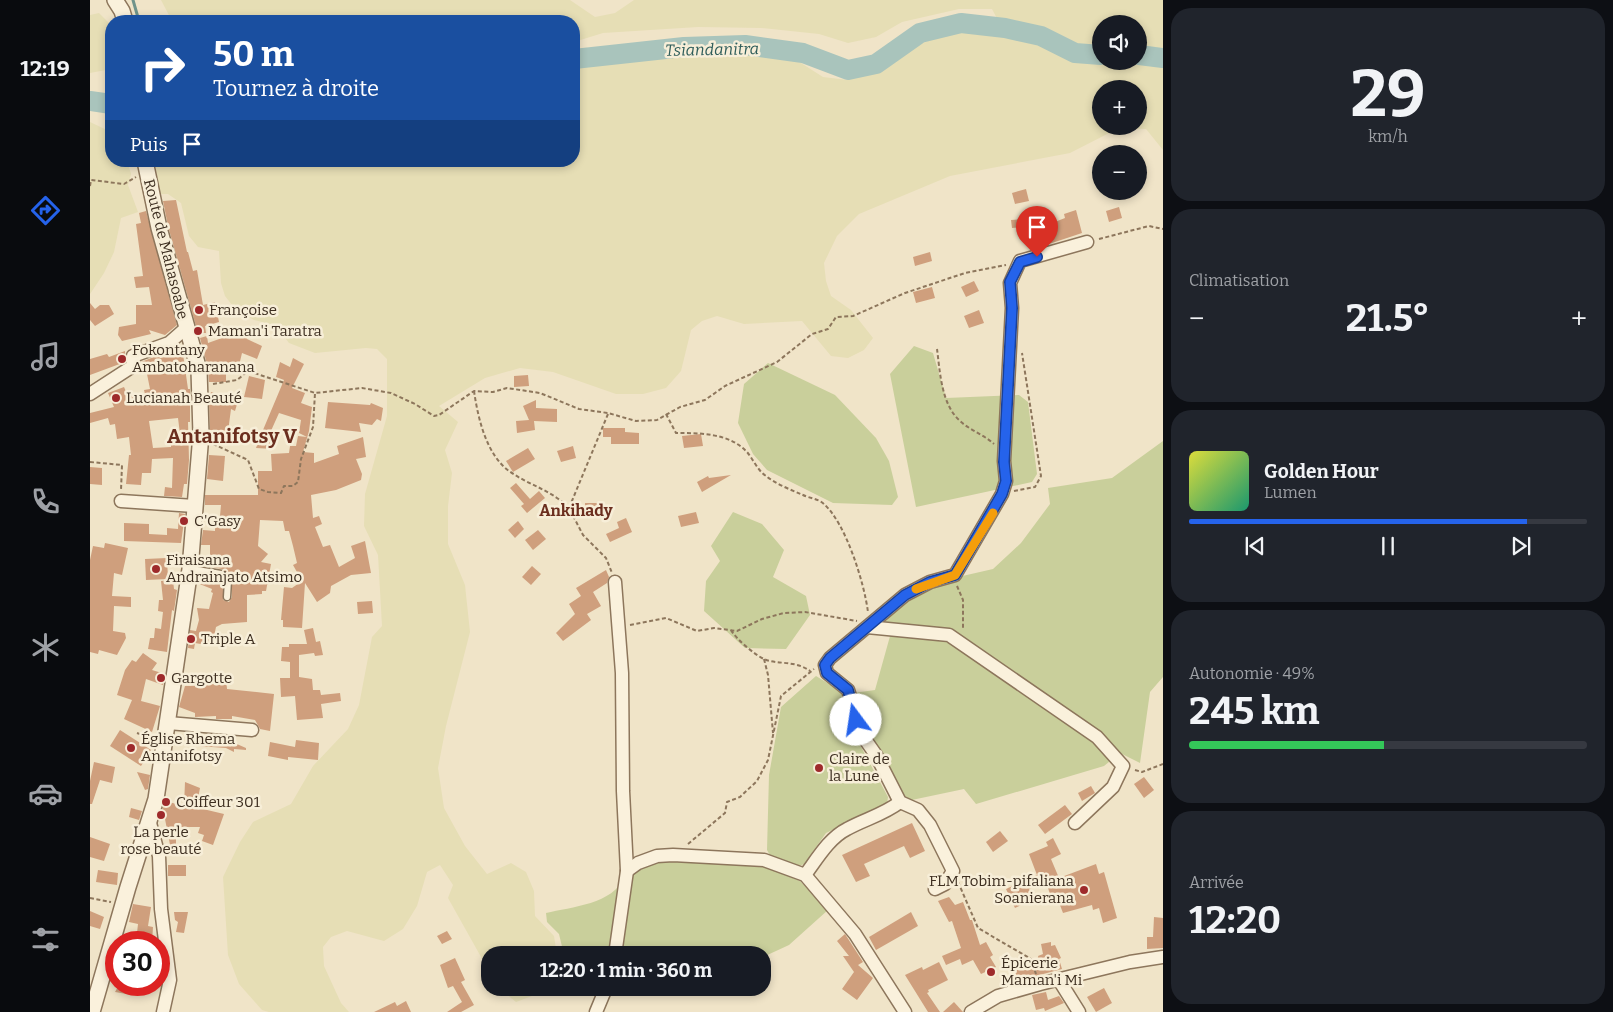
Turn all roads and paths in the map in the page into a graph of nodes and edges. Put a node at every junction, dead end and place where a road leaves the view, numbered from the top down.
1 (115, 0) edge
2 (123, 15) edge
3 (141, 167) edge
4 (143, 167) edge
5 (90, 186) edge
6 (1163, 229) edge
7 (1087, 242) joint
8 (1020, 262) junction
9 (186, 328) junction
10 (1020, 346) dead end
11 (937, 349) dead end
12 (201, 385) junction
13 (474, 391) junction
14 (315, 393) junction
15 (90, 394) edge
16 (608, 413) junction
17 (666, 414) junction
18 (200, 443) junction
19 (90, 462) edge
20 (1004, 462) junction
21 (1002, 494) junction
22 (121, 500) joint
23 (194, 506) junction
24 (569, 508) junction
25 (190, 569) junction
26 (955, 575) junction
27 (616, 582) joint
28 (228, 597) dead end
29 (620, 627) junction
30 (868, 627) junction
31 (731, 630) junction
32 (968, 647) junction
33 (764, 659) junction
34 (825, 665) junction
35 (810, 671) junction
36 (168, 723) junction
37 (252, 730) dead end
38 (773, 736) junction
39 (1163, 764) edge
40 (1123, 766) junction
41 (900, 802) junction
42 (150, 823) junction
43 (1075, 823) dead end
44 (672, 854) junction
45 (627, 871) junction
46 (953, 871) junction
47 (805, 875) junction
48 (935, 889) dead end
49 (90, 898) edge
50 (124, 902) junction
51 (617, 946) edge
52 (1163, 957) edge
53 (1059, 980) junction
54 (1040, 984) junction
55 (603, 996) edge
56 (92, 1012) edge
57 (163, 1012) edge
58 (596, 1012) edge
59 (905, 1012) edge
60 (971, 1012) edge
61 (1079, 1012) edge

1 - 2 street
3 - 5 path
4 - 9 street, Route de Mahasoabe
6 - 7 path
7 - 8 street
8 - 17 path
8 - 20 street
9 - 12 street, Route de Mahasoabe
9 - 15 street
10 - 21 path
11 - 20 path
12 - 14 path
12 - 18 street, Route de Mahasoabe
13 - 14 path
13 - 16 path
13 - 24 path
14 - 18 path
16 - 17 path
16 - 24 path
17 - 30 path
18 - 23 street, Route de Mahasoabe
19 - 22 path
20 - 21 street
21 - 26 street
22 - 23 street
23 - 25 street, Route de Mahasoabe
24 - 27 path
25 - 28 lane
25 - 36 street, Route de Mahasoabe
26 - 30 street
26 - 32 path
27 - 29 street
29 - 31 path
29 - 45 street
30 - 31 path
30 - 32 street
30 - 34 street
31 - 33 path
32 - 40 street
33 - 35 path
33 - 38 path
34 - 35 path
34 - 41 street
35 - 38 path
36 - 37 street
36 - 42 street, Route de Mahasoabe
38 - 44 path
39 - 40 path
40 - 43 street
41 - 46 street
41 - 47 street
42 - 50 street, Route de Mahasoabe
42 - 57 street
44 - 45 street
44 - 47 street
45 - 51 street
46 - 48 street
46 - 54 path
47 - 59 street
49 - 50 path
50 - 56 street, Route de Mahasoabe
52 - 53 street
53 - 54 street
53 - 61 street
54 - 60 street
55 - 58 street

